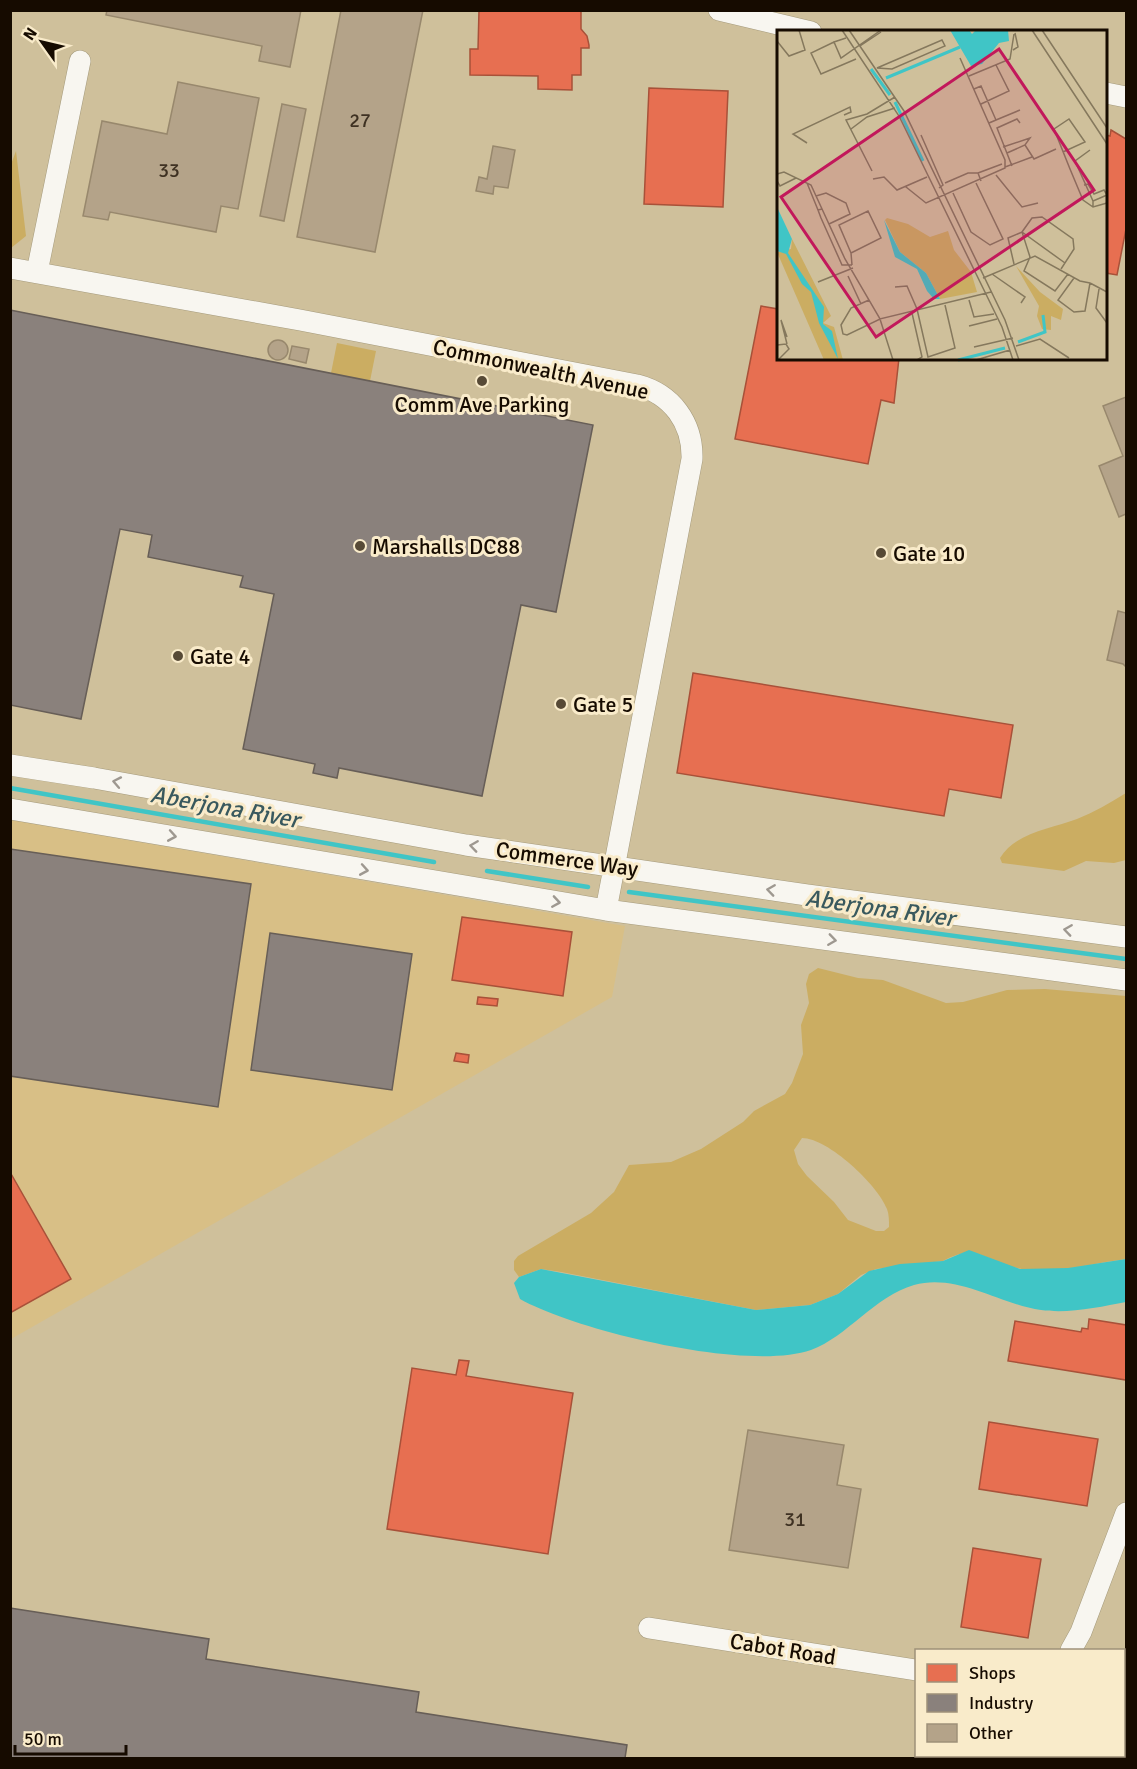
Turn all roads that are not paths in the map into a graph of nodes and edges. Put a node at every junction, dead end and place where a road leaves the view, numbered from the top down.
1 (719, 10) edge
2 (803, 30) edge
3 (80, 61) dead end
4 (1107, 93) edge
5 (1126, 97) edge
6 (10, 268) edge
7 (37, 272) junction
8 (10, 765) edge
9 (10, 809) edge
10 (613, 866) junction
11 (606, 910) junction
12 (1126, 937) edge
13 (1126, 980) edge
14 (1126, 1513) edge
15 (649, 1629) dead end
16 (1071, 1649) edge
17 (915, 1670) edge

1 - 2 street
3 - 7 street
4 - 5 street
6 - 7 street, Commonwealth Avenue
7 - 10 street, Commonwealth Avenue
10 -> 8 street, Commerce Way
9 -> 11 street, Commerce Way
10 - 11 street, Commonwealth Avenue
12 -> 10 street, Commerce Way
11 -> 13 street, Commerce Way
14 - 16 street
15 - 17 street, Cabot Road

